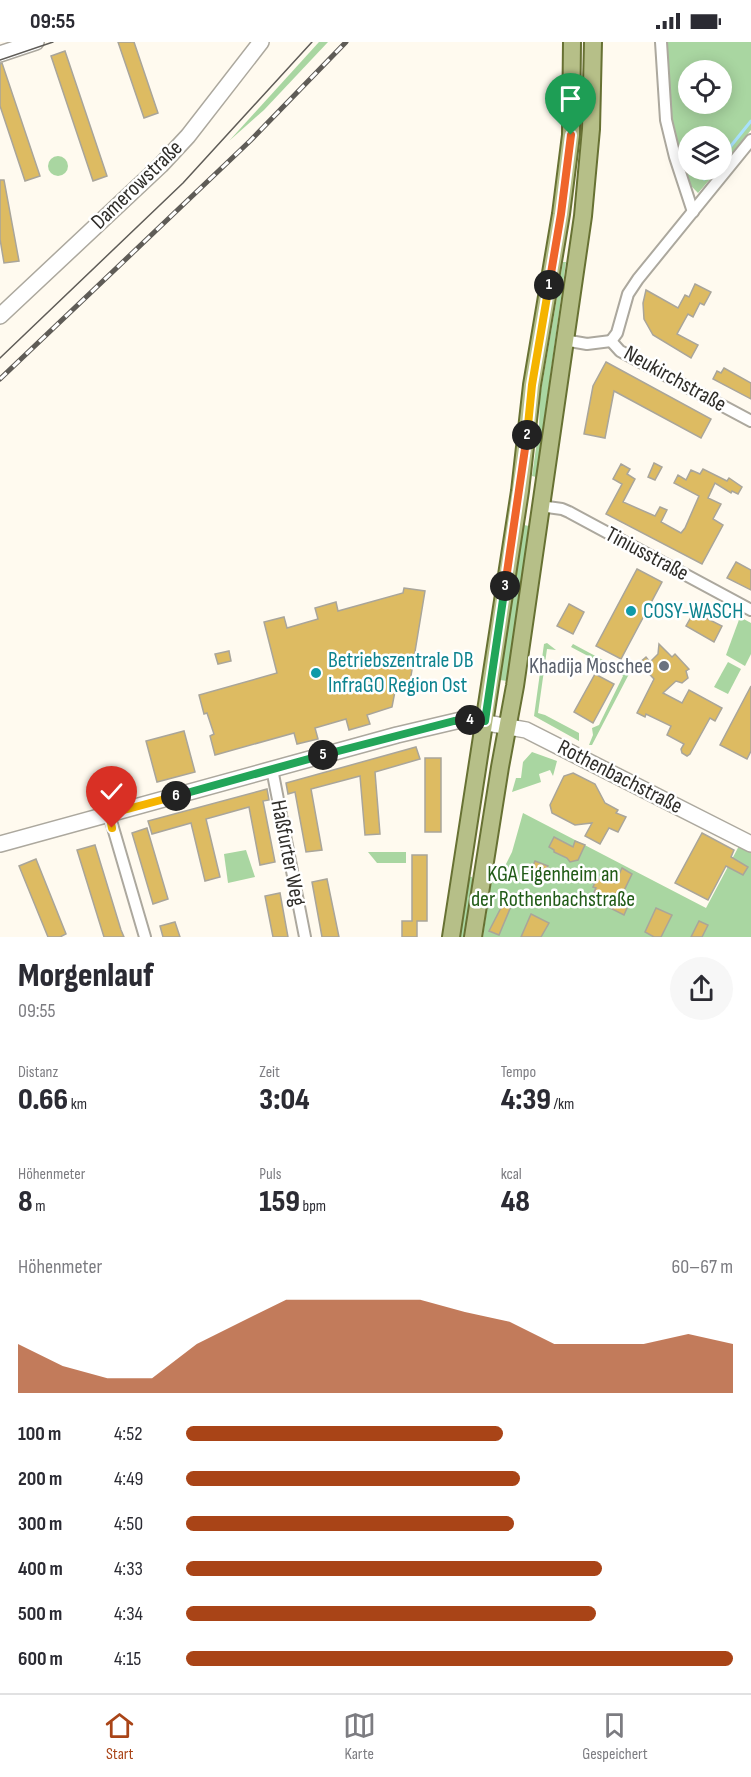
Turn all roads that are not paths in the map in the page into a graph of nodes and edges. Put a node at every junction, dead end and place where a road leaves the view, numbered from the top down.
1 (36, 42) edge
2 (261, 42) edge
3 (572, 42) edge
4 (593, 42) edge
5 (661, 42) edge
6 (19, 45) edge
7 (0, 54) edge
8 (751, 141) edge
9 (693, 212) junction
10 (0, 316) edge
11 (564, 340) junction
12 (611, 341) junction
13 (751, 421) edge
14 (540, 506) junction
15 (751, 610) edge
16 (485, 721) junction
17 (508, 726) junction
18 (272, 769) junction
19 (109, 814) junction
20 (466, 836) junction
21 (489, 839) junction
22 (0, 844) edge
23 (751, 844) edge
24 (145, 937) edge
25 (305, 937) edge
26 (451, 937) edge
27 (473, 937) edge

1 - 6 main road
2 - 10 main road, Damerowstraße
3 - 16 main road
4 - 11 main road
5 - 9 street
6 - 7 main road
8 - 9 street
9 - 12 street
11 - 12 street, Neukirchstraße
11 - 14 main road
12 - 13 street, Neukirchstraße
14 - 15 street, Tiniusstraße
14 - 17 main road
16 - 17 main road, Rothenbachstraße
16 - 18 main road, Rothenbachstraße
16 - 20 main road
17 - 21 main road
17 - 23 main road, Rothenbachstraße
18 - 19 main road, Rothenbachstraße
18 - 25 street, Haßfurter Weg
19 - 22 main road, Rothenbachstraße
19 - 24 street
20 - 21 main road
20 - 26 main road
21 - 27 main road

